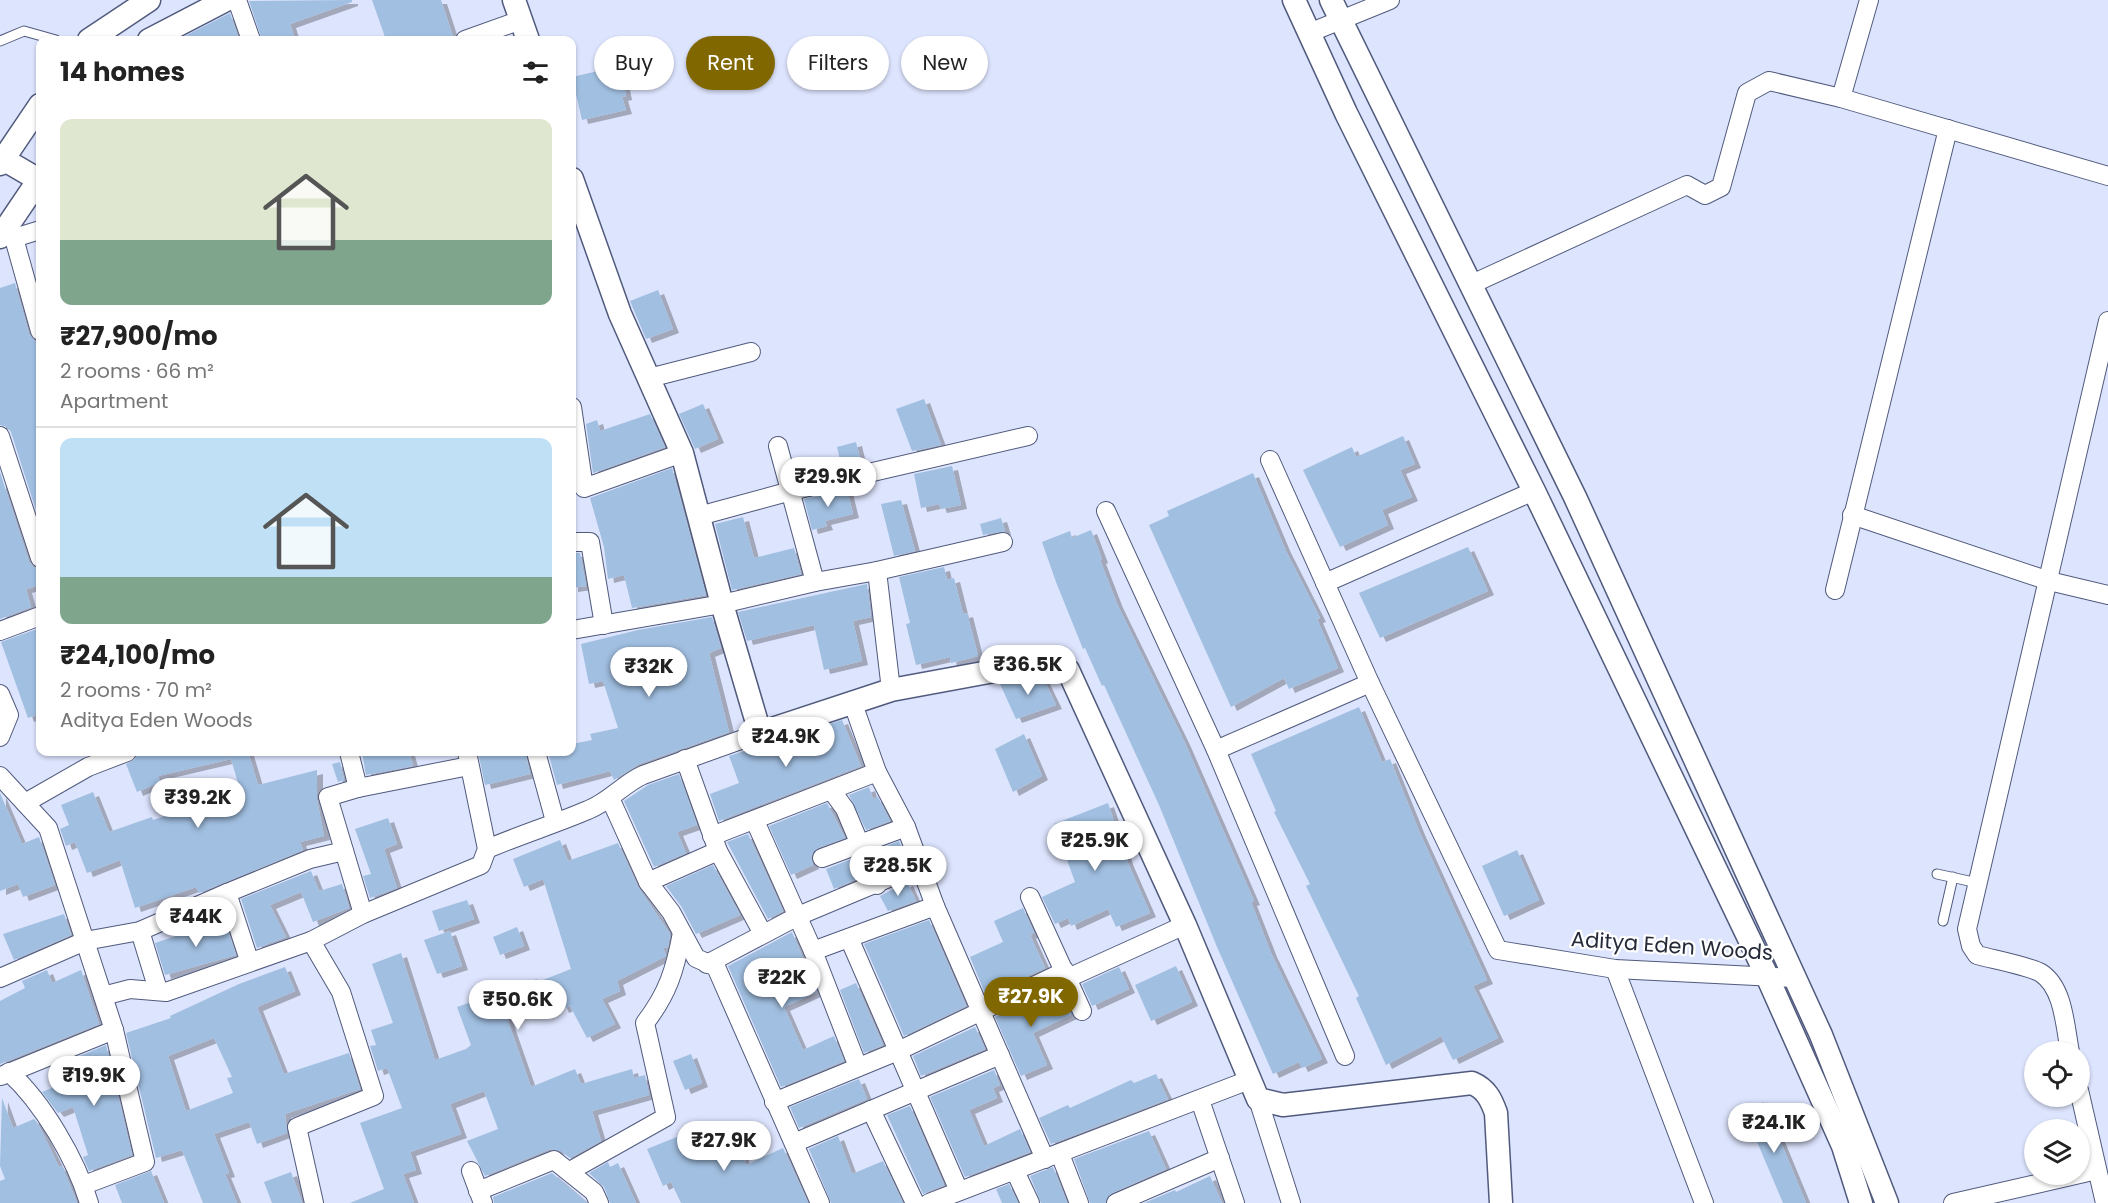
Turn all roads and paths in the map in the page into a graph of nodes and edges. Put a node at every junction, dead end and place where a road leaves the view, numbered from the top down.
1 (149, 0) edge
2 (226, 0) edge
3 (237, 0) edge
4 (1294, 0) edge
5 (1331, 0) edge
6 (1390, 0) edge
7 (1869, 0) edge
8 (521, 20) edge
9 (1341, 21) junction
10 (1309, 33) junction
11 (42, 36) edge
12 (95, 36) edge
13 (159, 36) edge
14 (250, 36) edge
15 (476, 36) edge
16 (0, 41) edge
17 (1841, 98) junction
18 (36, 111) edge
19 (1948, 129) junction
20 (1, 161) edge
21 (2108, 176) edge
22 (36, 177) edge
23 (36, 186) edge
24 (576, 190) edge
25 (36, 230) edge
26 (8, 233) edge
27 (1472, 284) junction
28 (36, 319) edge
29 (2108, 321) edge
30 (751, 352) dead end
31 (649, 378) junction
32 (576, 434) edge
33 (0, 436) edge
34 (1028, 436) dead end
35 (778, 446) dead end
36 (682, 453) junction
37 (1270, 460) dead end
38 (791, 491) junction
39 (1534, 491) junction
40 (1106, 511) dead end
41 (1852, 515) junction
42 (699, 516) junction
43 (576, 542) edge
44 (1003, 542) dead end
45 (36, 546) edge
46 (877, 571) junction
47 (2049, 581) junction
48 (815, 582) junction
49 (1325, 583) junction
50 (1835, 590) dead end
51 (2108, 595) edge
52 (722, 604) junction
53 (36, 618) edge
54 (604, 625) junction
55 (576, 629) edge
56 (0, 631) edge
57 (1370, 683) junction
58 (891, 690) junction
59 (0, 694) edge
60 (852, 701) junction
61 (759, 733) junction
62 (0, 737) edge
63 (1216, 750) junction
64 (117, 756) edge
65 (350, 756) edge
66 (537, 756) edge
67 (468, 759) edge
68 (685, 759) junction
69 (876, 772) junction
70 (0, 776) edge
71 (358, 788) junction
72 (832, 791) junction
73 (610, 798) junction
74 (25, 803) junction
75 (555, 821) junction
76 (755, 821) junction
77 (906, 827) junction
78 (715, 843) junction
79 (859, 844) junction
80 (487, 849) junction
81 (344, 851) junction
82 (822, 858) dead end
83 (922, 864) junction
84 (1937, 874) dead end
85 (1953, 877) junction
86 (648, 882) junction
87 (1978, 883) junction
88 (877, 885) junction
89 (227, 893) junction
90 (1030, 897) dead end
91 (935, 906) junction
92 (363, 914) junction
93 (798, 916) junction
94 (1943, 921) dead end
95 (1185, 926) junction
96 (140, 931) junction
97 (762, 932) junction
98 (682, 933) junction
99 (849, 938) junction
100 (85, 941) junction
101 (311, 941) junction
102 (813, 951) junction
103 (249, 960) junction
104 (707, 964) junction
105 (1615, 969) junction
106 (1, 973) edge
107 (1067, 974) junction
108 (1767, 976) junction
109 (1795, 978) junction
110 (158, 990) junction
111 (103, 996) junction
112 (981, 1011) junction
113 (1082, 1011) dead end
114 (114, 1030) junction
115 (2068, 1041) edge
116 (898, 1051) junction
117 (1000, 1055) junction
118 (1345, 1056) dead end
119 (858, 1067) junction
120 (5, 1075) edge
121 (915, 1089) junction
122 (1254, 1089) junction
123 (1200, 1100) junction
124 (774, 1102) junction
125 (2083, 1107) edge
126 (871, 1110) junction
127 (794, 1143) junction
128 (1052, 1156) junction
129 (1220, 1158) junction
130 (2097, 1170) junction
131 (471, 1171) dead end
132 (570, 1171) junction
133 (1015, 1171) junction
134 (84, 1185) junction
135 (970, 1194) edge
136 (481, 1197) edge
137 (89, 1203) edge
138 (314, 1203) edge
139 (599, 1203) edge
140 (820, 1203) edge
141 (915, 1203) edge
142 (929, 1203) edge
143 (1030, 1203) edge
144 (1079, 1203) edge
145 (1116, 1203) edge
146 (1235, 1203) edge
147 (1291, 1203) edge
148 (1501, 1203) edge
149 (1704, 1203) edge
150 (1861, 1203) edge
151 (1887, 1203) edge
152 (1953, 1203) edge
153 (2105, 1203) edge

1 - 12 street
2 - 13 street
3 - 14 street
4 - 10 street
5 - 9 street
6 - 9 street
7 - 17 street
8 - 15 street
9 - 10 street
9 - 27 street
10 - 39 street
11 - 16 lane
17 - 19 street
17 - 27 street
18 - 20 street
19 - 21 street
19 - 41 street
20 - 22 street
23 - 26 street
24 - 31 street
25 - 26 street
26 - 28 street
27 - 109 street
29 - 47 street
30 - 31 street
31 - 36 street
32 - 36 street
33 - 45 street
34 - 38 street
35 - 38 street
36 - 42 street
37 - 49 street
38 - 42 street
38 - 48 street
39 - 49 street
39 - 108 street
40 - 63 street
41 - 47 street
41 - 50 street
42 - 52 street
43 - 54 street
44 - 46 street
46 - 48 street
46 - 58 street
47 - 51 street
47 - 87 street
48 - 52 street
49 - 57 street
52 - 54 street
52 - 61 street
53 - 56 street
54 - 55 street
57 - 63 street
57 - 105 street, Aditya Eden Woods
58 - 60 street
58 - 95 street
59 - 62 street
60 - 61 street
60 - 69 street
61 - 68 street
63 - 118 street
64 - 74 street
65 - 71 street
66 - 75 street
67 - 71 street
67 - 80 street
68 - 73 street
68 - 78 street
69 - 72 street
69 - 77 street
70 - 74 street
71 - 81 street
72 - 76 street
72 - 79 street
73 - 75 street
73 - 86 street
74 - 100 street
75 - 80 street
76 - 78 street
76 - 93 street
77 - 79 street
77 - 83 street
78 - 86 street
78 - 97 street
79 - 82 street
79 - 88 street
80 - 92 street
81 - 89 street
81 - 92 street
83 - 88 street
83 - 91 street
84 - 85 lane
85 - 87 lane
85 - 94 lane
86 - 98 street
87 - 115 street
88 - 93 street
89 - 96 street
89 - 103 street
90 - 107 street
91 - 99 street
91 - 112 street
92 - 101 street
93 - 97 street
93 - 102 street
95 - 107 street
95 - 122 street
96 - 100 street
96 - 110 street
97 - 104 street
98 - 104 street
98 - 132 street
99 - 102 street
99 - 116 street
100 - 106 street
100 - 111 street
101 - 103 street
101 - 138 street
102 - 119 street
103 - 110 street
104 - 124 street
105 - 108 street, Aditya Eden Woods
105 - 149 street
107 - 112 street
107 - 113 street
108 - 109 street, Aditya Eden Woods
108 - 150 street
109 - 151 street
110 - 111 street
111 - 114 street
112 - 116 street
112 - 117 street
114 - 120 street
114 - 134 street
116 - 119 street
116 - 121 street
117 - 121 street
117 - 128 street
119 - 124 street
120 - 134 street
121 - 126 street
121 - 135 street
122 - 123 street
122 - 147 street
122 - 148 street
123 - 128 street
123 - 129 street
124 - 127 street
125 - 130 street
126 - 127 street
126 - 141 street
127 - 140 street
128 - 133 street
128 - 144 street
129 - 145 street
129 - 146 street
130 - 152 street
130 - 153 street
131 - 136 street
132 - 136 street
132 - 139 street
133 - 135 street
133 - 143 street
134 - 137 street
135 - 142 street

